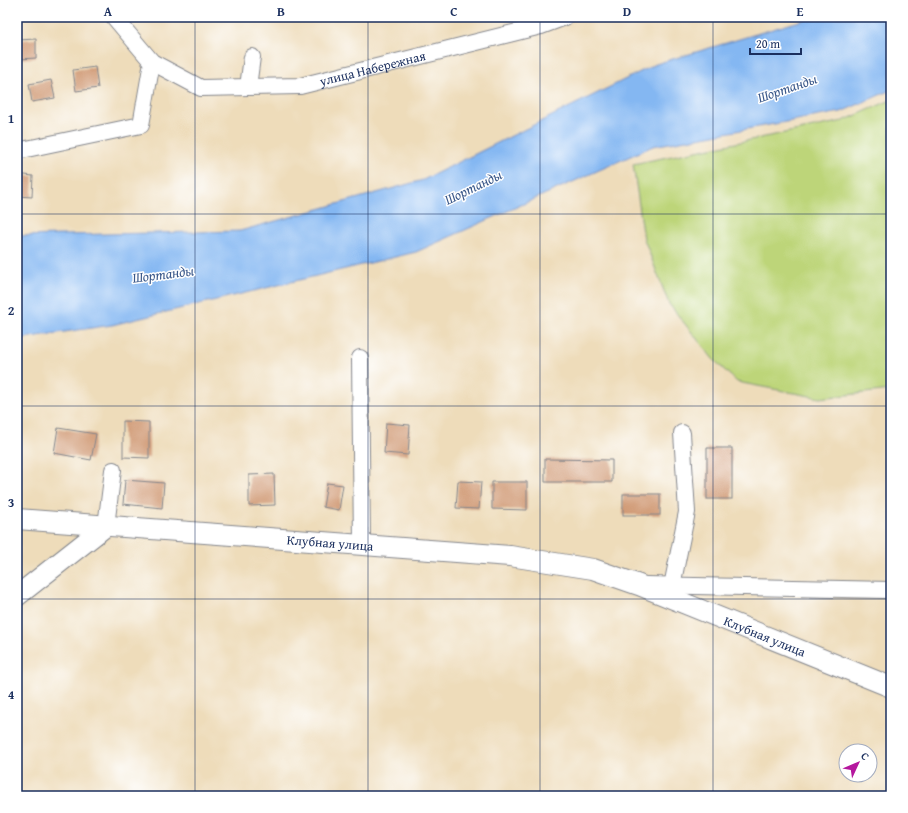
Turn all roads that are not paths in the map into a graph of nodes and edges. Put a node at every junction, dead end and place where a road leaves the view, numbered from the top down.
1 (114, 17) edge
2 (565, 17) edge
3 (252, 57) dead end
4 (152, 62) junction
5 (248, 87) junction
6 (17, 151) edge
7 (360, 358) dead end
8 (682, 433) dead end
9 (113, 470) dead end
10 (17, 519) edge
11 (106, 526) junction
12 (362, 544) junction
13 (639, 585) junction
14 (672, 586) junction
15 (891, 590) edge
16 (17, 596) edge
17 (891, 687) edge

1 - 4 street
2 - 5 street, улица Набережная
3 - 5 street
4 - 5 street, улица Набережная
4 - 6 street
7 - 12 street
8 - 14 street
9 - 11 street
10 - 11 street, Клубная улица
11 - 12 street, Клубная улица
11 - 16 street
12 - 13 street, Клубная улица
13 - 14 street, Клубная улица
13 - 17 street, Клубная улица
14 - 15 street, Клубная улица

